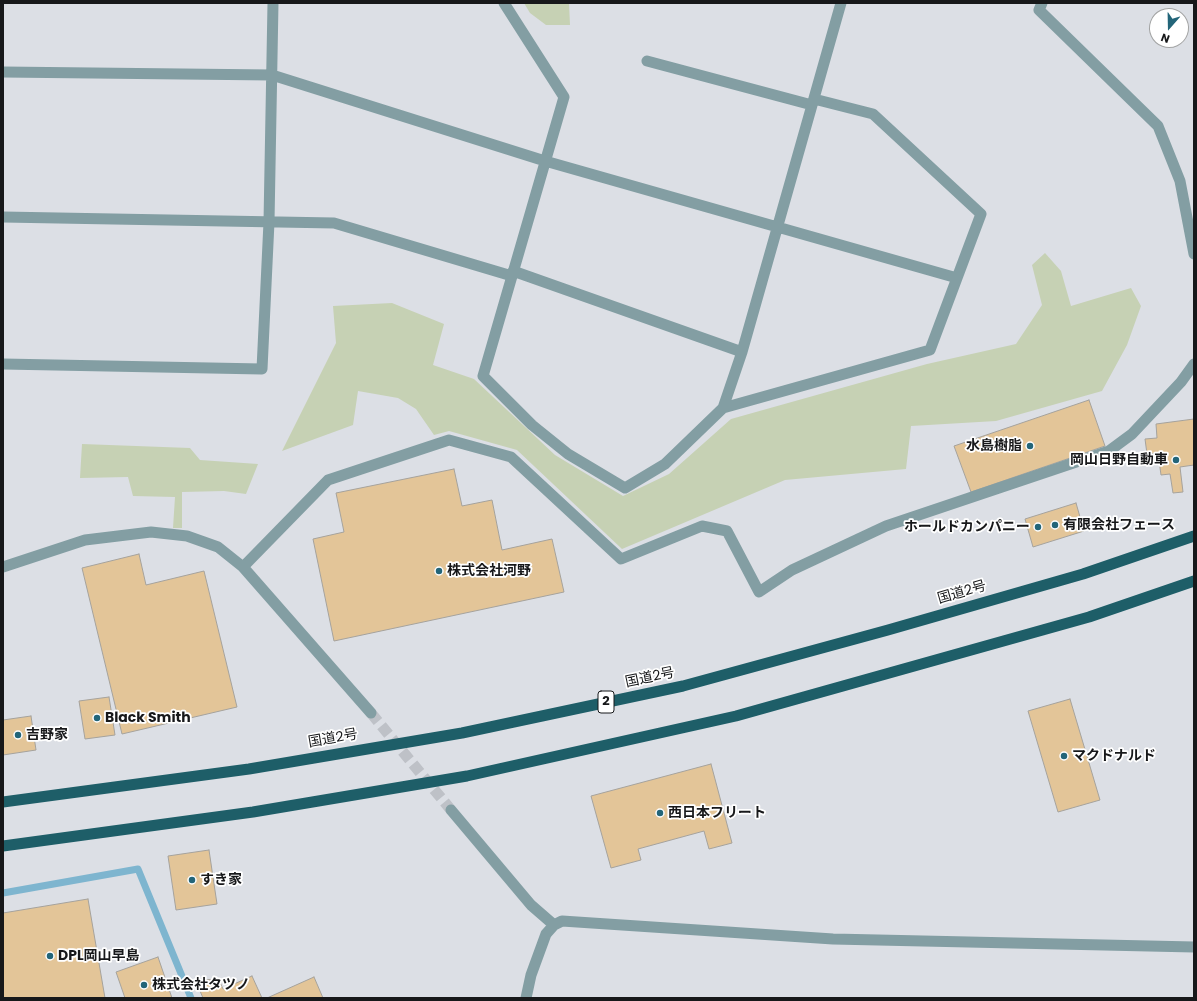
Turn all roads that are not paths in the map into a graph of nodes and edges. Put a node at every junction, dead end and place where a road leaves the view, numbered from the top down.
1 (273, 3) edge
2 (504, 3) edge
3 (841, 3) edge
4 (1042, 3) edge
5 (647, 61) dead end
6 (3, 72) edge
7 (272, 75) junction
8 (813, 102) junction
9 (545, 161) junction
10 (3, 217) edge
11 (269, 222) junction
12 (778, 226) junction
13 (1194, 254) edge
14 (512, 274) junction
15 (957, 278) junction
16 (742, 352) junction
17 (3, 364) edge
18 (1194, 364) edge
19 (723, 408) junction
20 (1194, 536) edge
21 (243, 566) junction
22 (3, 567) edge
23 (1194, 581) edge
24 (371, 714) tunnel mouth
25 (3, 802) edge
26 (452, 810) tunnel mouth
27 (3, 846) edge
28 (554, 925) junction
29 (1194, 947) edge
30 (526, 998) edge

1 - 7 street
2 - 9 street
3 - 8 street
4 - 13 street
5 - 8 street
6 - 7 street
7 - 9 street
7 - 11 street
8 - 12 street
8 - 15 street
9 - 12 street
9 - 14 street
10 - 11 street
11 - 14 street
11 - 17 street
12 - 15 street
12 - 16 street
14 - 16 street
14 - 19 street
15 - 19 street
16 - 19 street
18 - 21 street
20 - 25 highway, 国道2号 / 2
21 - 22 street
21 - 24 street
23 - 27 highway
26 - 28 street
28 - 29 street
28 - 30 street

